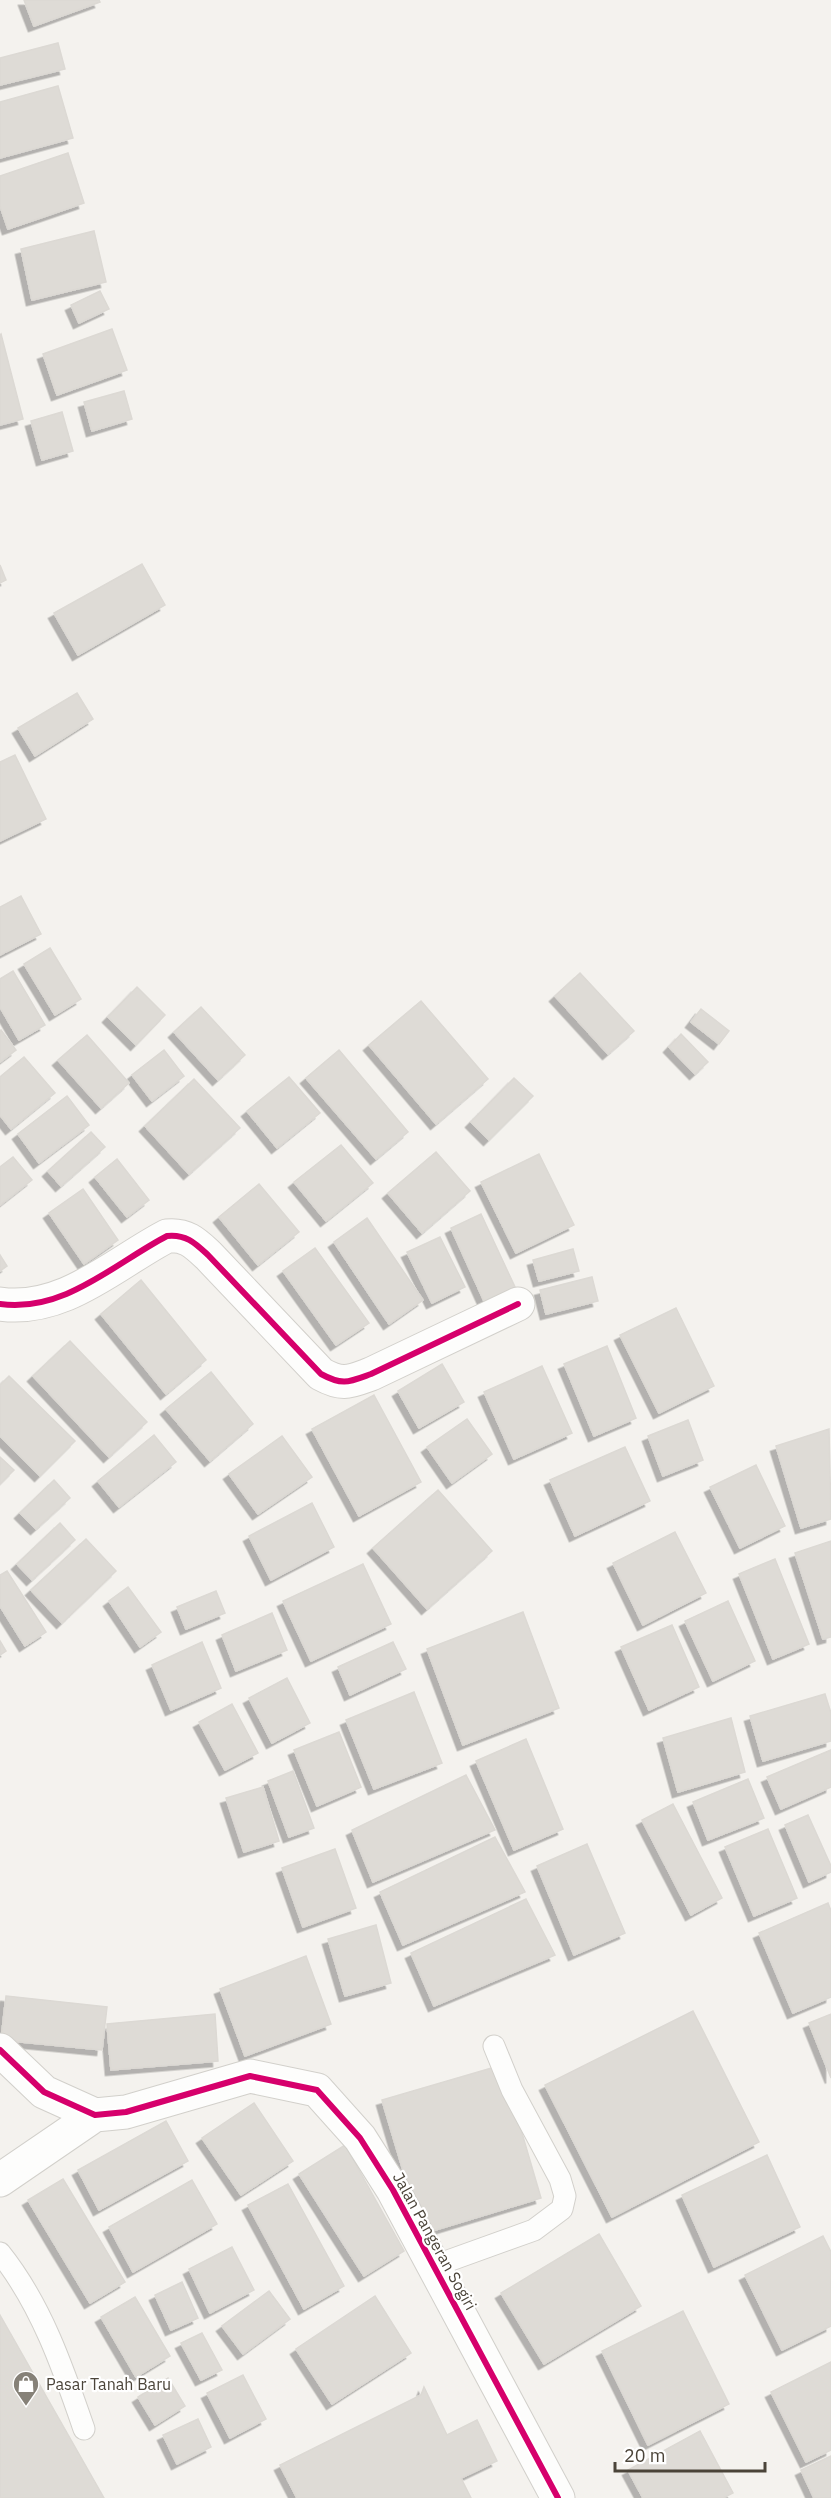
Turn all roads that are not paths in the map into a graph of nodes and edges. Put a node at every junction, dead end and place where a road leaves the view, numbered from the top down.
1 (0, 1304) edge
2 (518, 1305) dead end
3 (494, 2046) dead end
4 (0, 2050) edge
5 (95, 2115) junction
6 (0, 2180) edge
7 (0, 2253) edge
8 (434, 2266) junction
9 (84, 2429) dead end
10 (558, 2498) edge

1 - 2 street
3 - 8 lane
4 - 5 street, Jalan Pangeran Sogiri
5 - 6 street
5 - 8 street, Jalan Pangeran Sogiri
7 - 9 lane
8 - 10 street, Jalan Pangeran Sogiri

